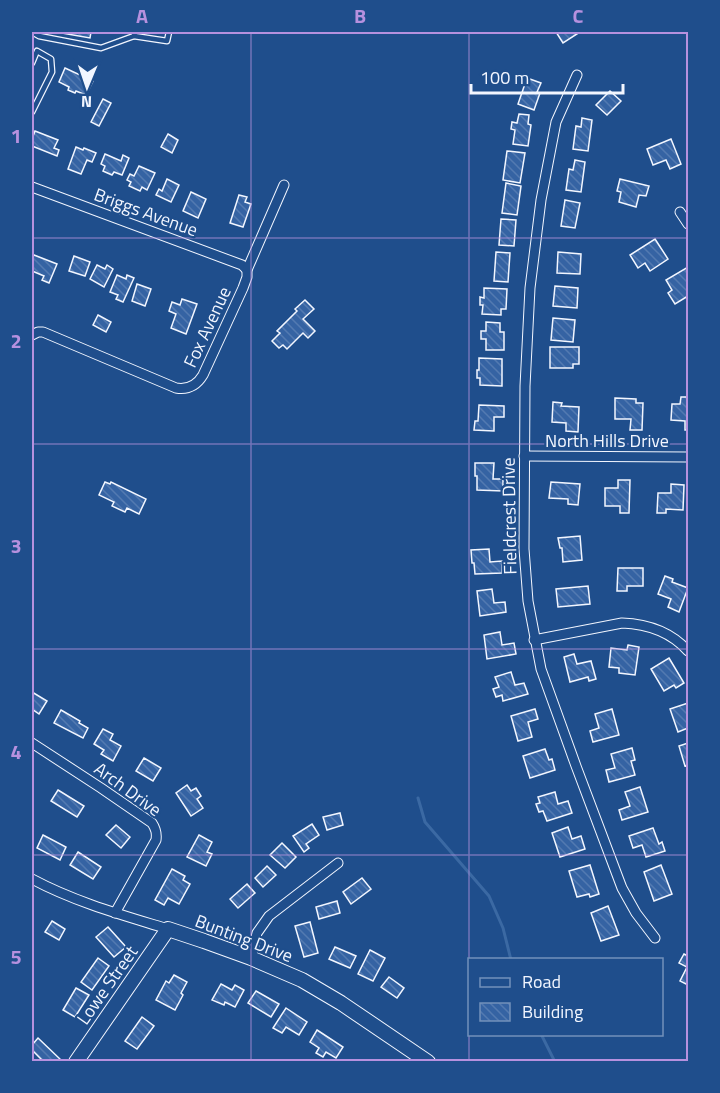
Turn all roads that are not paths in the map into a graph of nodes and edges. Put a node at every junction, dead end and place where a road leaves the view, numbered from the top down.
1 (32, 32) edge
2 (169, 32) edge
3 (135, 34) edge
4 (32, 63) edge
5 (578, 75) dead end
6 (32, 112) edge
7 (284, 185) dead end
8 (32, 187) edge
9 (680, 212) dead end
10 (688, 224) edge
11 (247, 270) junction
12 (32, 335) edge
13 (524, 456) junction
14 (688, 457) edge
15 (534, 640) junction
16 (688, 651) edge
17 (32, 743) edge
18 (338, 863) dead end
19 (32, 879) edge
20 (114, 913) junction
21 (168, 929) junction
22 (655, 938) dead end
23 (251, 958) junction
24 (76, 1062) edge
25 (428, 1062) edge

1 - 3 lane
2 - 3 lane
4 - 6 lane
5 - 13 street, Fieldcrest Drive
7 - 11 street, Fox Avenue
8 - 11 street, Briggs Avenue
9 - 10 street
11 - 12 street, Fox Avenue
13 - 14 street, North Hills Drive
13 - 15 street, Fieldcrest Drive
15 - 16 street
15 - 22 street, Fieldcrest Drive
17 - 20 street, Arch Drive
18 - 23 street
19 - 20 street, Bunting Drive
20 - 21 street, Bunting Drive
21 - 23 street, Bunting Drive
21 - 24 street, Lowe Street
23 - 25 street, Bunting Drive

